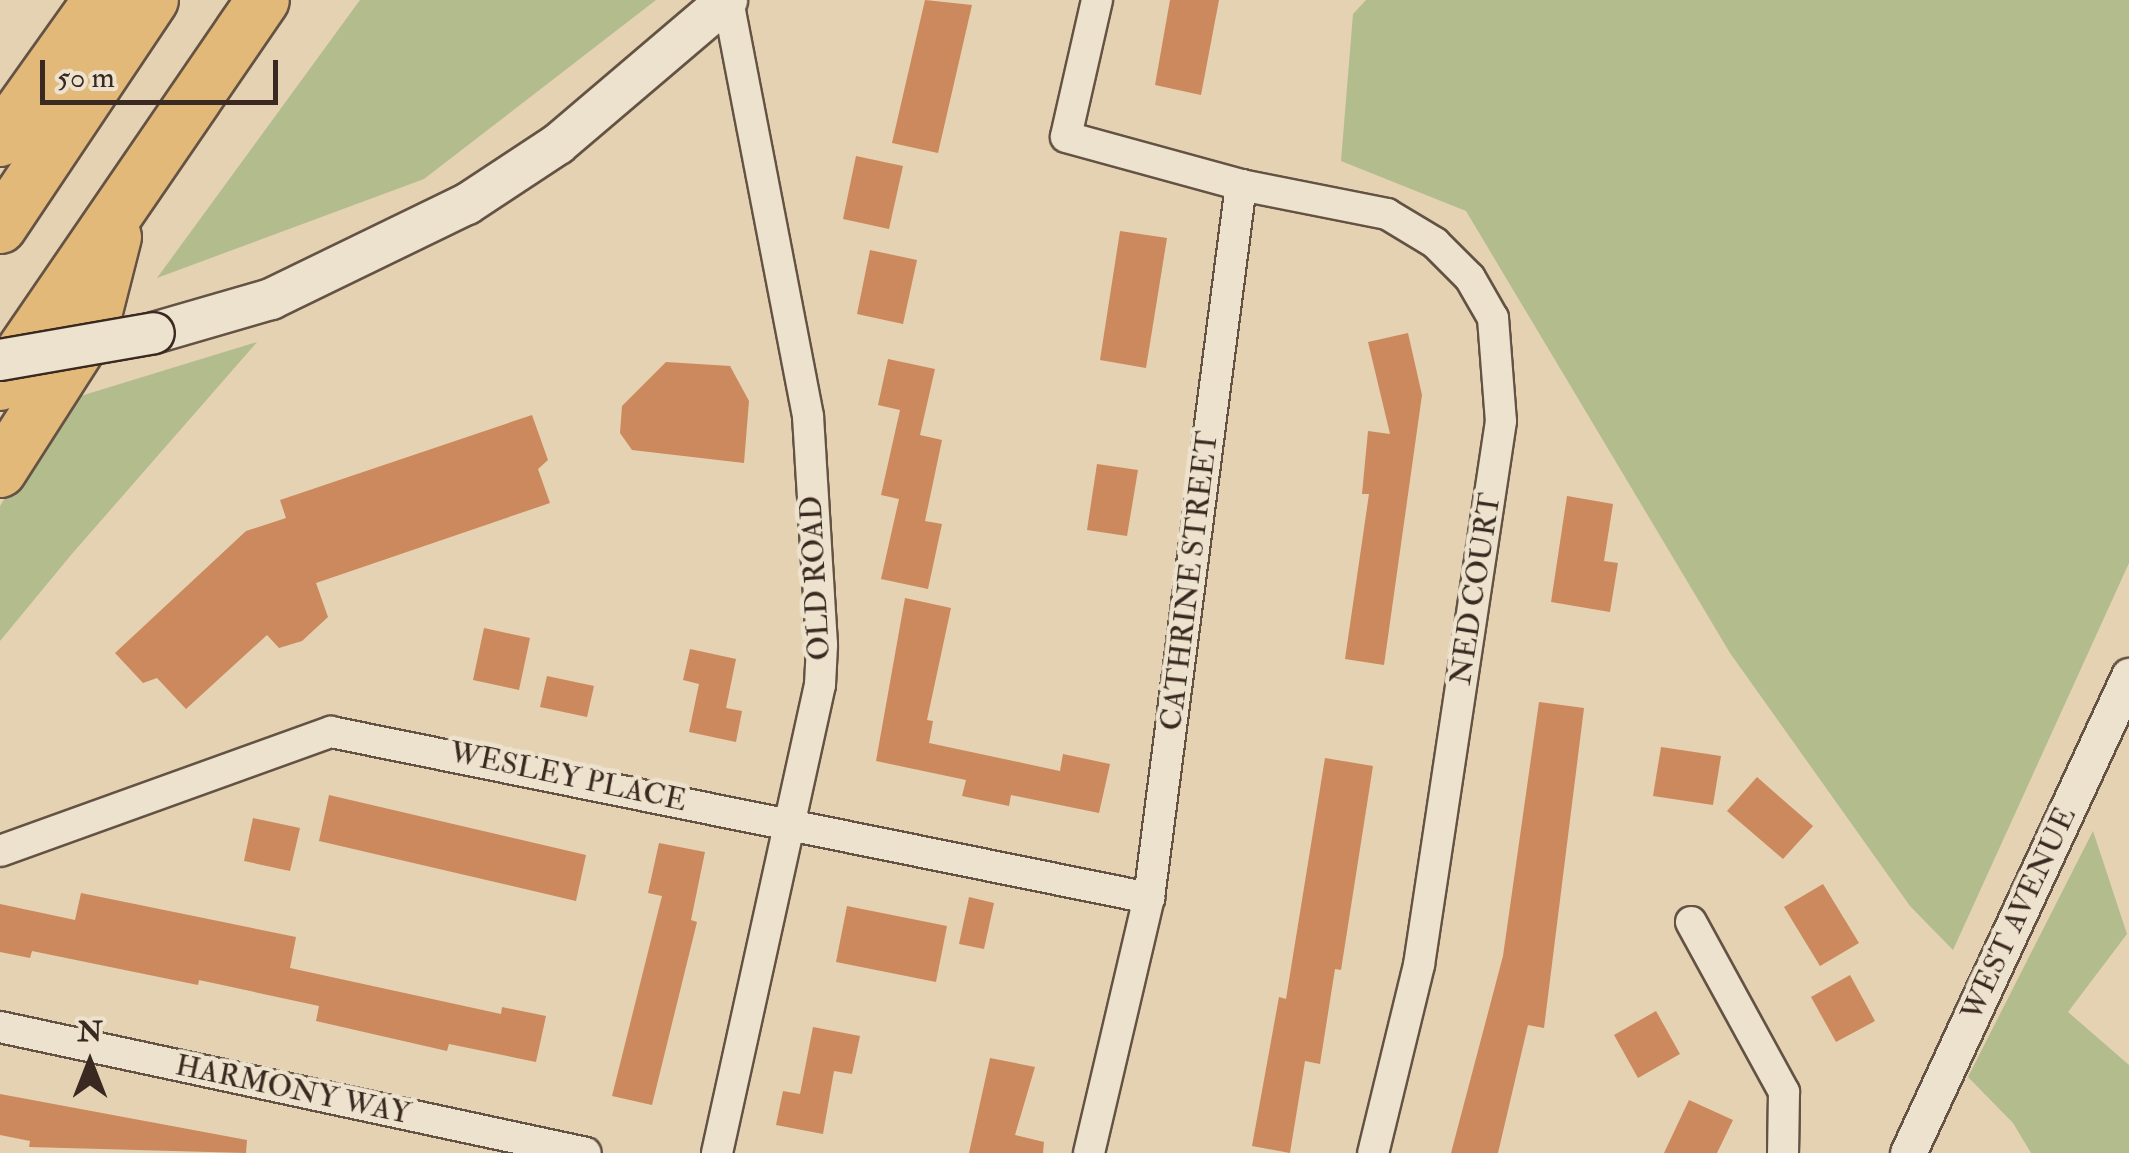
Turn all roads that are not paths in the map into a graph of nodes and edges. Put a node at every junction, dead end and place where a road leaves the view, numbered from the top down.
1 (100, 0) edge
2 (152, 0) edge
3 (264, 0) edge
4 (727, 0) edge
5 (1098, 0) edge
6 (0, 140) edge
7 (1242, 184) junction
8 (124, 204) junction
9 (0, 228) edge
10 (0, 360) edge
11 (0, 384) edge
12 (0, 471) edge
13 (2129, 676) edge
14 (789, 822) junction
15 (0, 850) edge
16 (1149, 898) junction
17 (1691, 922) dead end
18 (0, 1027) edge
19 (586, 1153) edge
20 (717, 1153) edge
21 (1089, 1153) edge
22 (1373, 1153) edge
23 (1783, 1153) edge
24 (1908, 1153) edge

1 - 6 highway
2 - 9 highway
3 - 8 highway
4 - 10 main road, bridge
4 - 14 street, OLD ROAD
5 - 7 street
7 - 16 street, CATHRINE STREET
7 - 22 street, NED COURT
8 - 11 highway
8 - 12 highway
13 - 24 street, WEST AVENUE
14 - 15 street, WESLEY PLACE
14 - 16 street, WESLEY PLACE
14 - 20 street, OLD ROAD
16 - 21 street, CATHRINE STREET
17 - 23 street
18 - 19 street, HARMONY WAY

